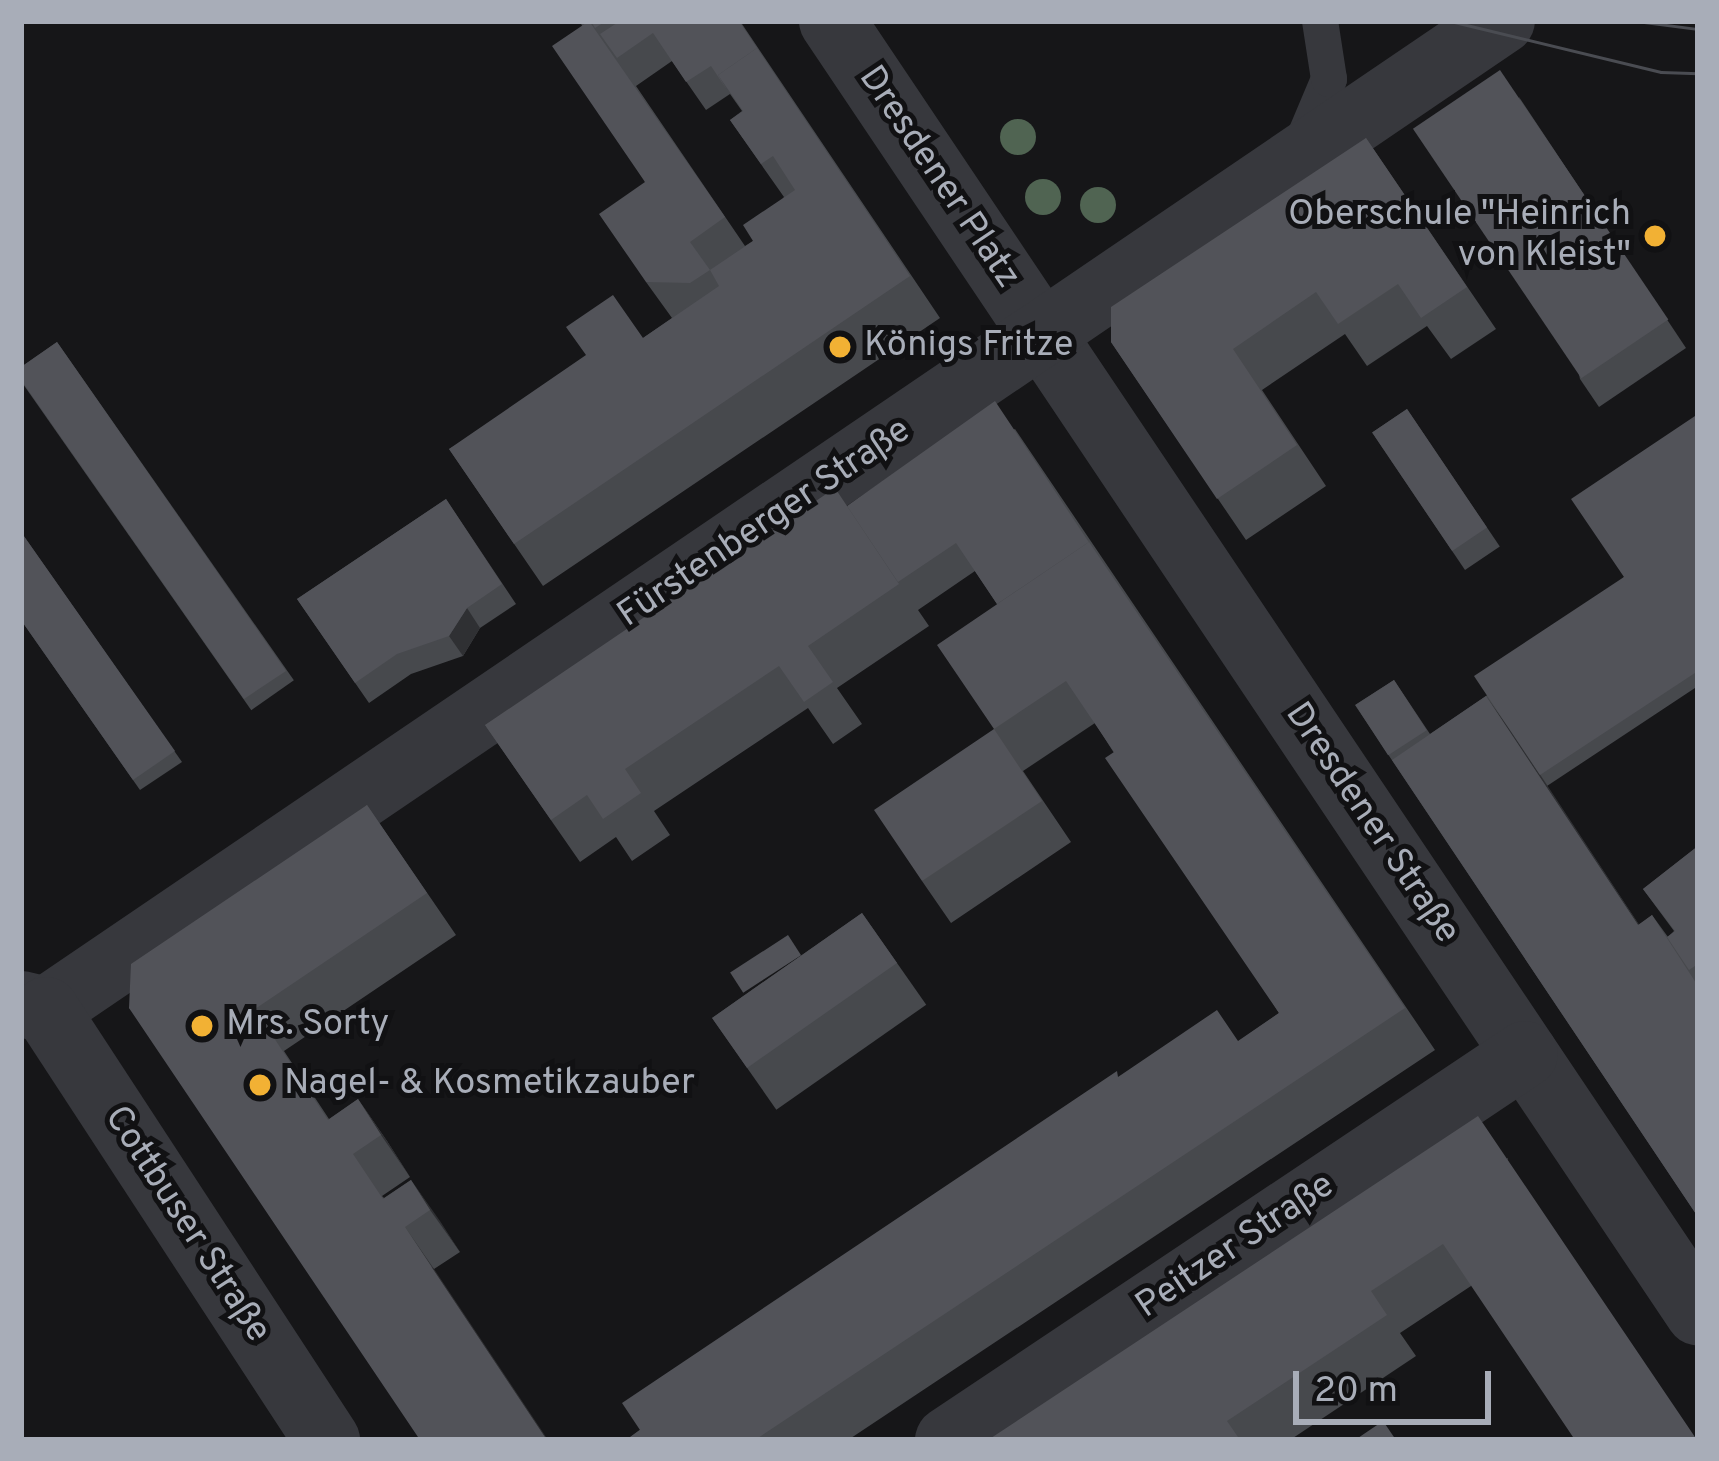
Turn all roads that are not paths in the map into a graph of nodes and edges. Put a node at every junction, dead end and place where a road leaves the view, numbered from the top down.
1 (832, 21) edge
2 (1320, 21) edge
3 (1502, 21) edge
4 (1294, 164) junction
5 (1044, 335) junction
6 (33, 1007) edge
7 (1525, 1054) junction
8 (1698, 1312) edge
9 (327, 1440) edge
10 (948, 1440) edge

1 - 5 street, Dresdener Platz
2 - 4 lane
3 - 4 street, Fürstenberger Straße
4 - 5 street, Fürstenberger Straße
5 - 6 street, Fürstenberger Straße
5 - 7 street, Dresdener Straße
6 - 9 street, Cottbuser Straße
7 - 8 street, Dresdener Straße
7 - 10 street, Peitzer Straße

